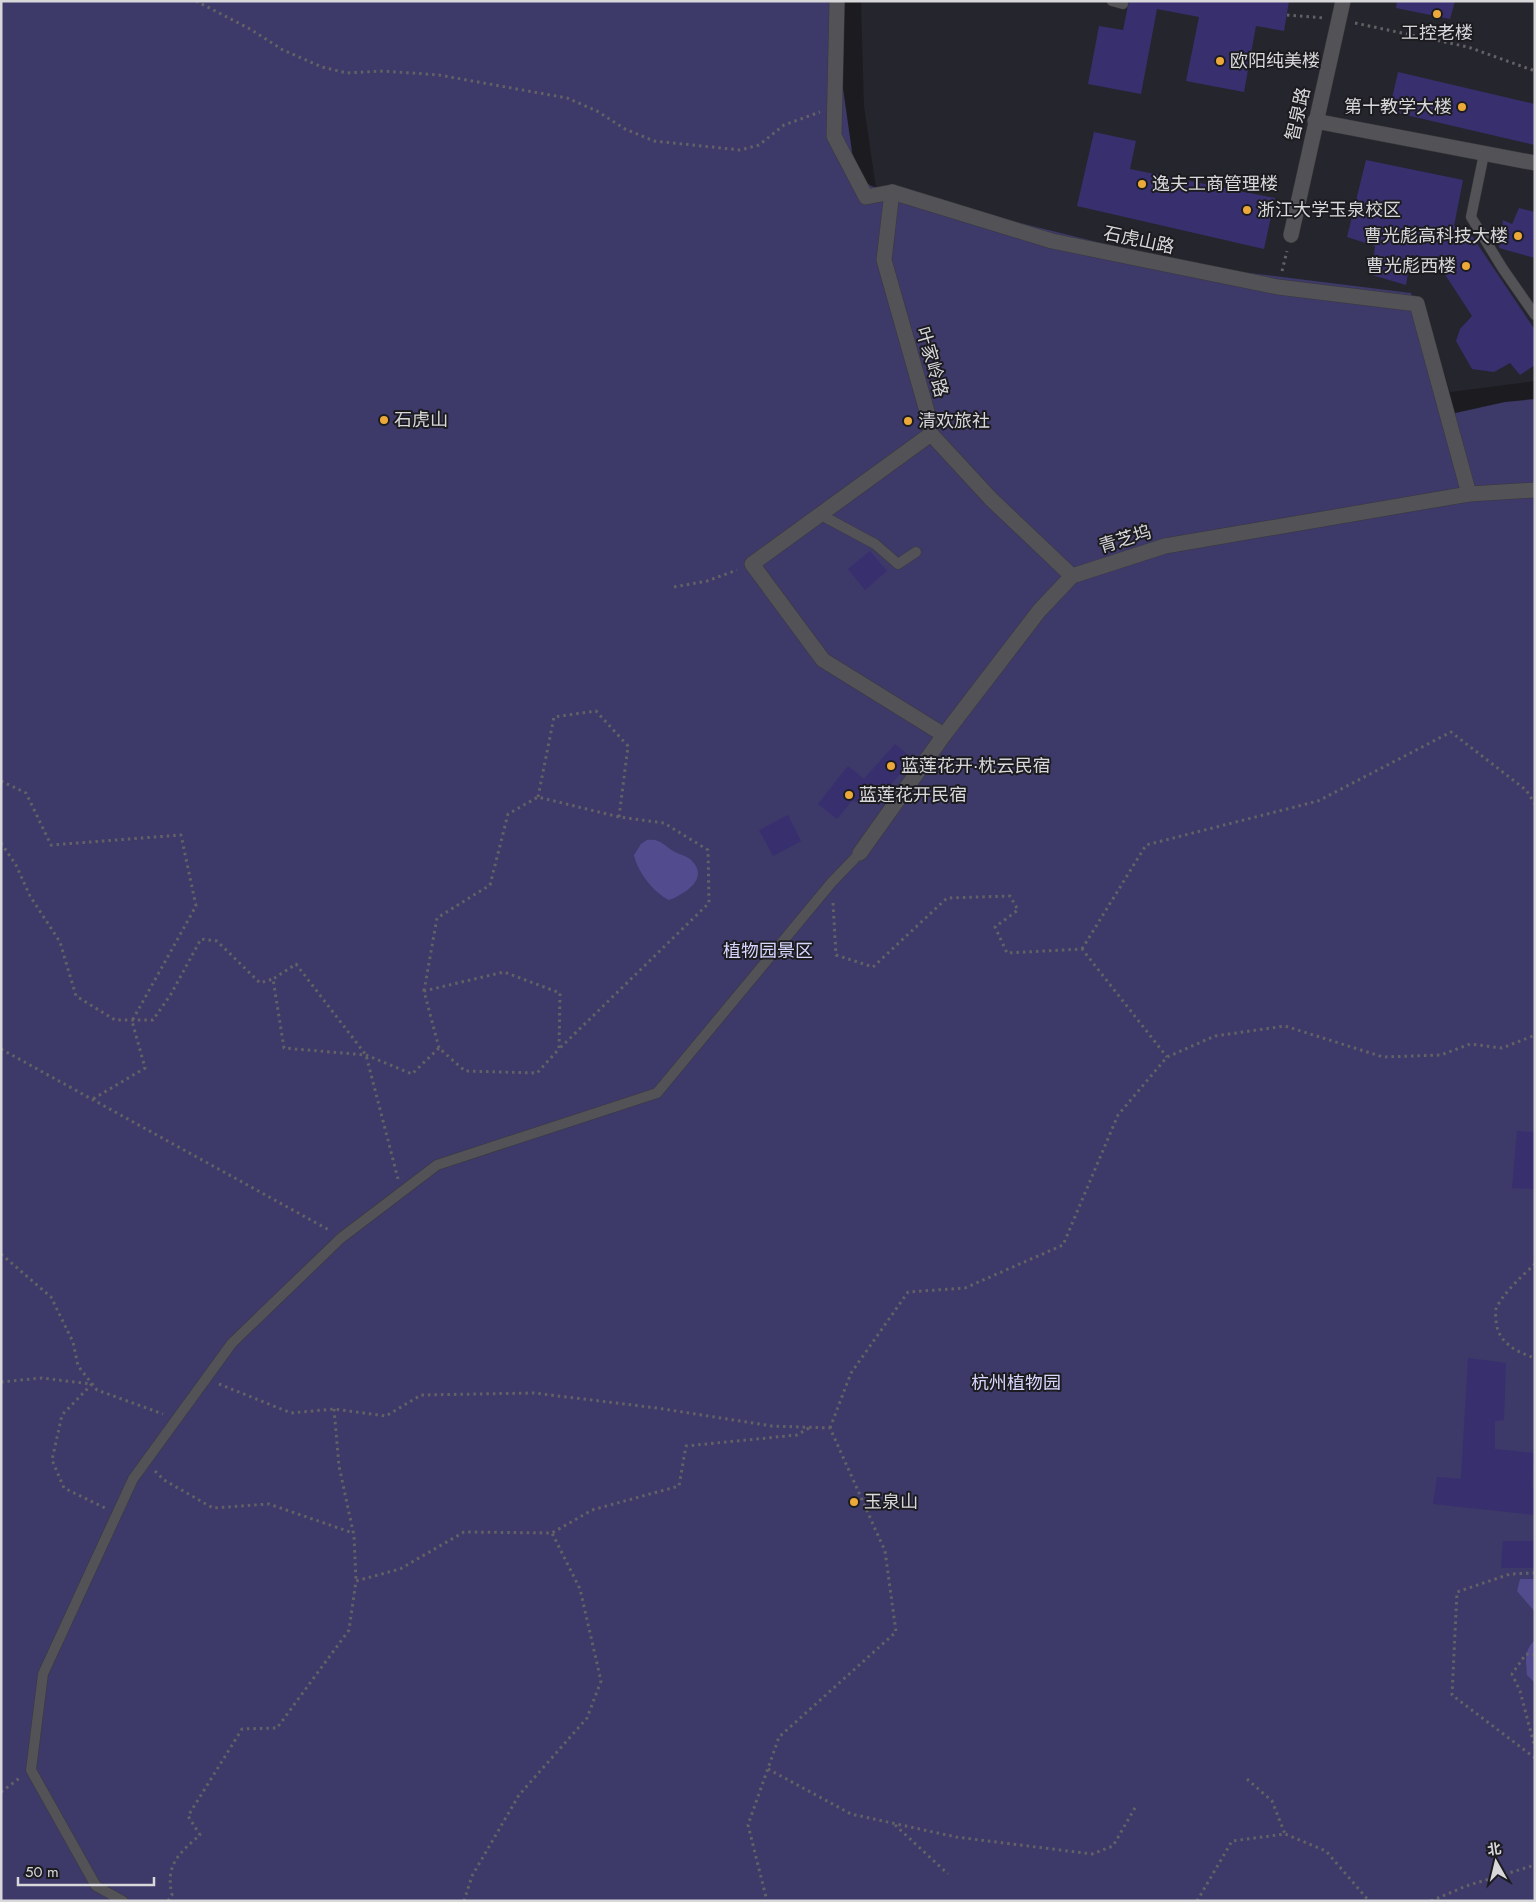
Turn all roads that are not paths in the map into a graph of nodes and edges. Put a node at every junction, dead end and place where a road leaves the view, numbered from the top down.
1 (837, 1) edge
2 (1329, 1) edge
3 (1343, 1) edge
4 (1339, 20) junction
5 (1315, 122) junction
6 (1484, 154) junction
7 (1535, 163) edge
8 (892, 192) junction
9 (1291, 236) road end
10 (1535, 314) edge
11 (931, 434) junction
12 (1535, 490) edge
13 (1469, 494) junction
14 (820, 515) junction
15 (916, 552) dead end
16 (1072, 576) junction
17 (944, 735) junction
18 (860, 853) joint
19 (123, 1901) edge

1 - 8 street, 石虎山路
2 - 4 street
3 - 4 street, 智泉路
4 - 5 street, 智泉路
5 - 6 street
5 - 9 street, 智泉路
6 - 7 street
6 - 10 lane
8 - 11 street, 叶家岭路
8 - 13 street, 石虎山路
11 - 14 street
11 - 16 street
12 - 13 street, 青芝坞
13 - 16 street, 青芝坞
14 - 15 lane
14 - 17 street
16 - 17 street, 青芝坞
17 - 18 street, 青芝坞
18 - 19 lane

